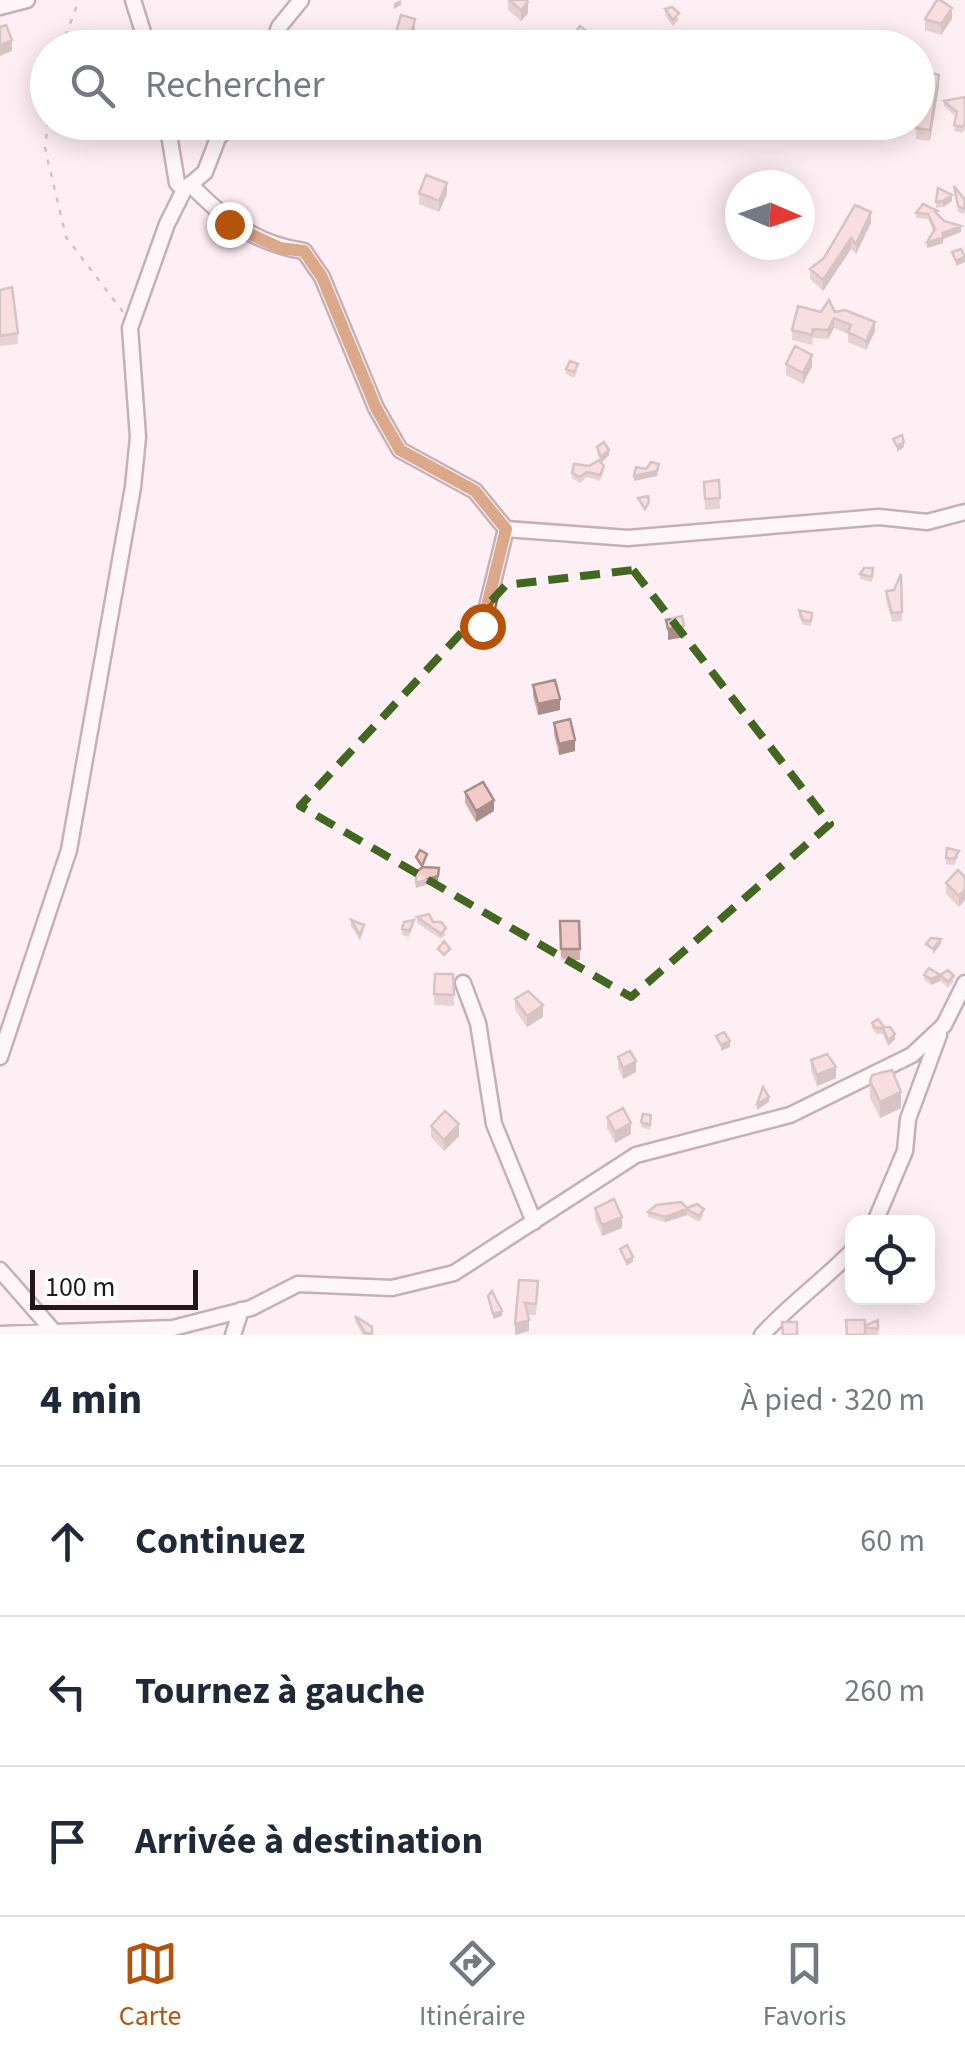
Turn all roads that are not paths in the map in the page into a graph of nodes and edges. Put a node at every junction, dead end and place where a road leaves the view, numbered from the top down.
1 (27, 0) edge
2 (133, 0) edge
3 (301, 0) edge
4 (1, 4) edge
5 (142, 30) edge
6 (279, 30) edge
7 (170, 140) edge
8 (217, 140) edge
9 (188, 187) junction
10 (965, 512) edge
11 (506, 529) junction
12 (482, 626) dead end
13 (965, 983) edge
14 (463, 984) dead end
15 (944, 1025) junction
16 (0, 1058) edge
17 (878, 1215) edge
18 (534, 1222) junction
19 (845, 1258) edge
20 (0, 1270) edge
21 (242, 1310) junction
22 (0, 1334) edge
23 (56, 1334) edge
24 (233, 1335) edge
25 (762, 1335) edge

1 - 4 street
2 - 5 street
3 - 6 street
7 - 9 street
8 - 9 street
9 - 11 street
9 - 16 street
10 - 11 street
11 - 12 street
13 - 15 street
14 - 18 street
15 - 17 street
15 - 18 street
18 - 21 street
19 - 25 street
20 - 23 street
21 - 23 street
21 - 24 street
22 - 23 street

